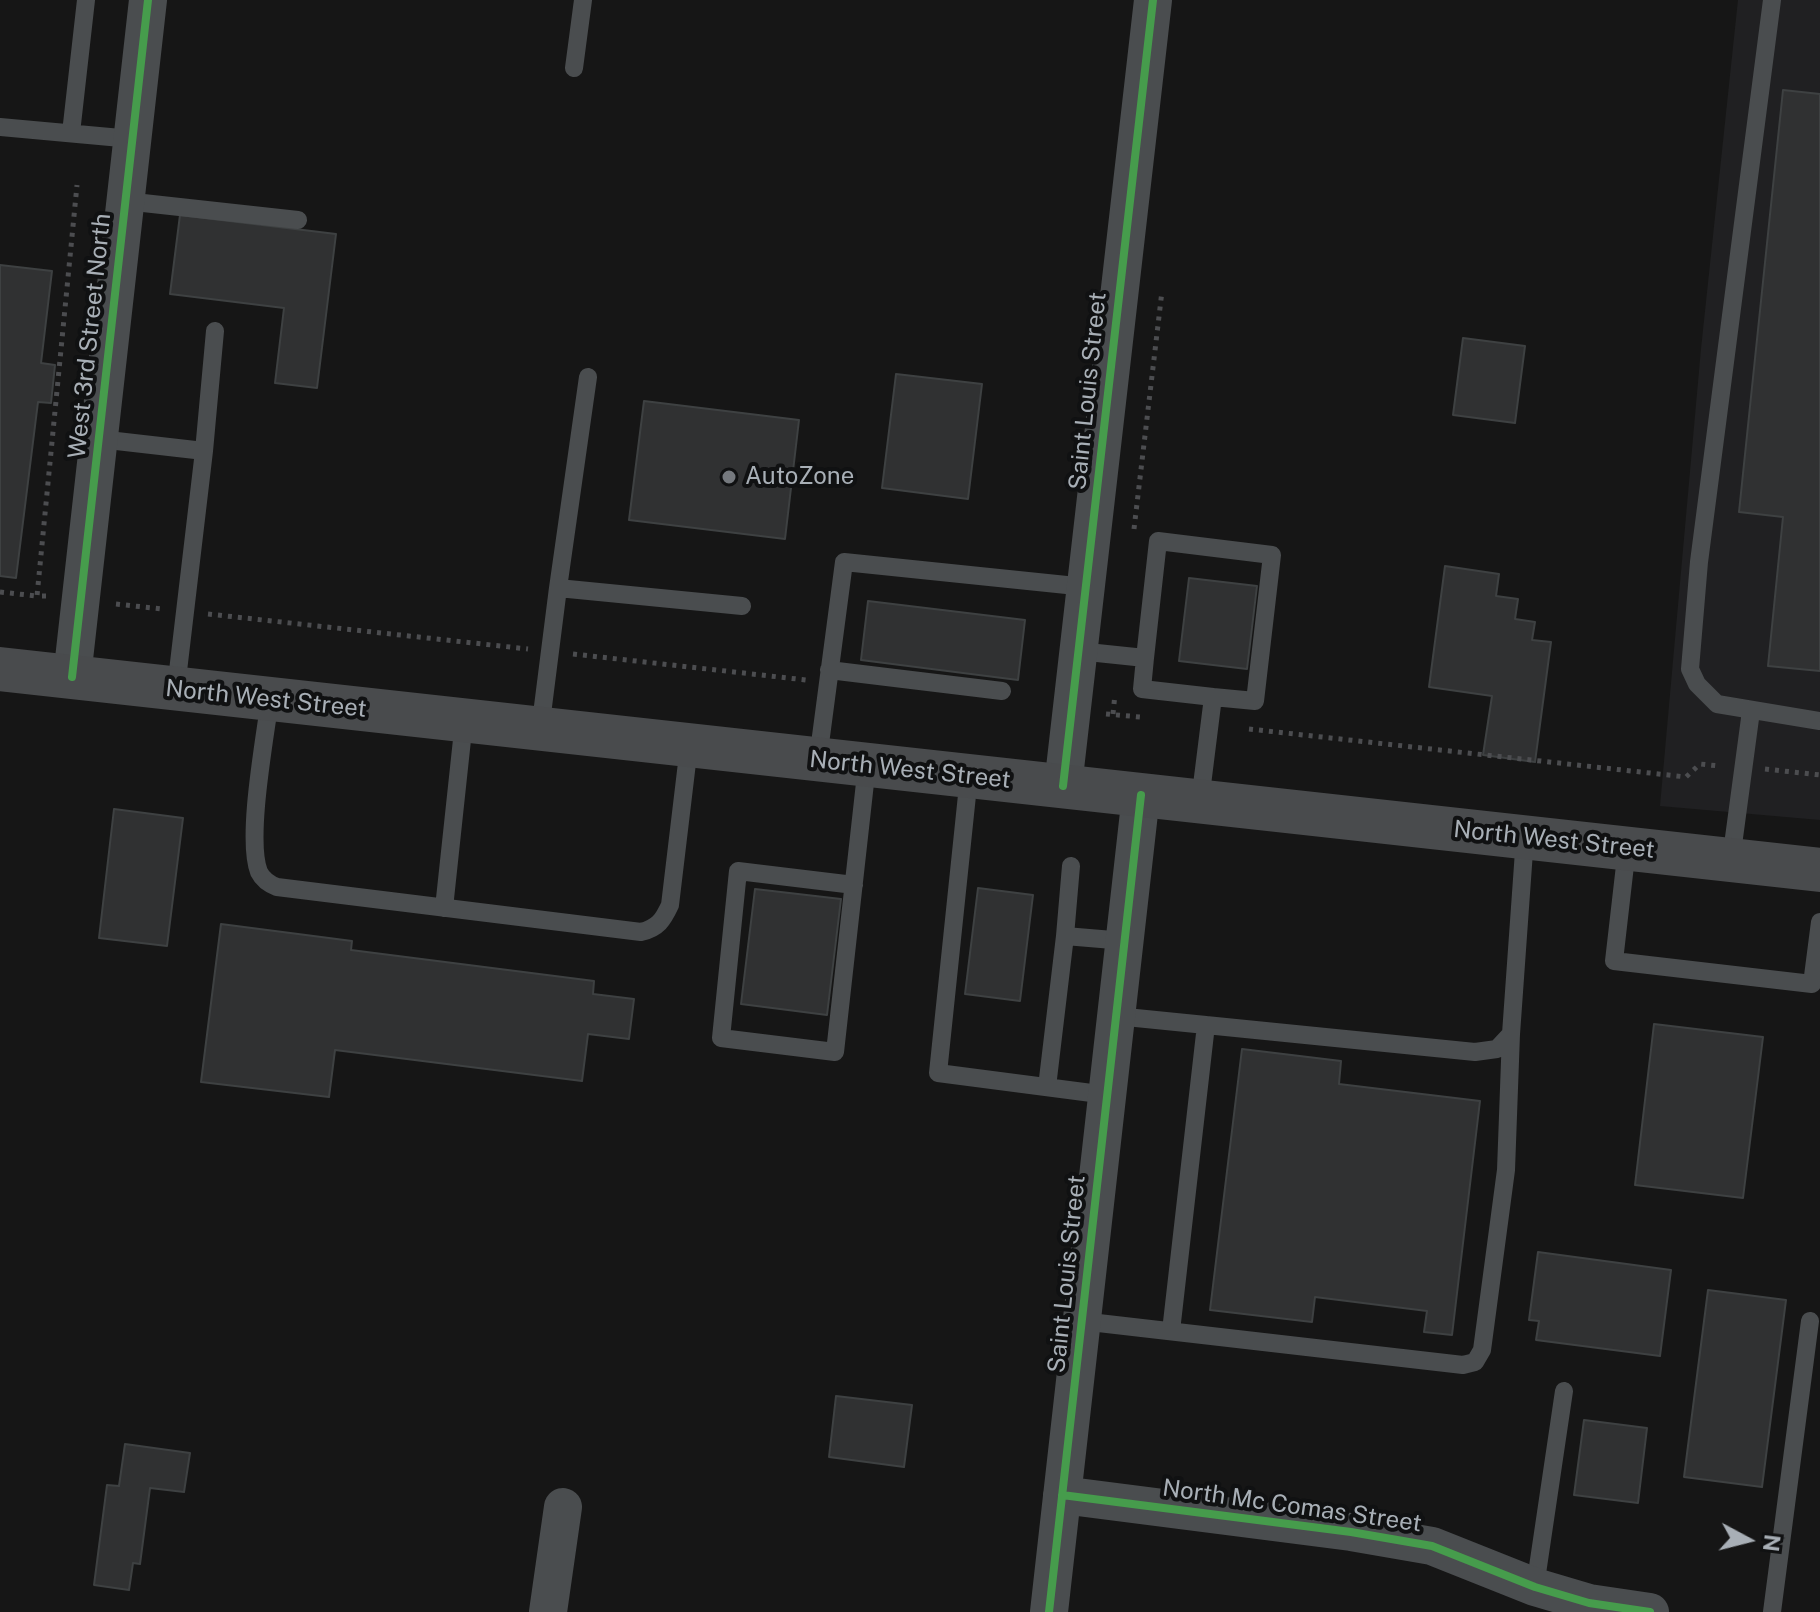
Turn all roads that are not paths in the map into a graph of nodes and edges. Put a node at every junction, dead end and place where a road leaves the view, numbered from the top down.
1 (86, 0) edge
2 (148, 0) edge
3 (583, 0) edge
4 (1153, 0) edge
5 (1772, 0) edge
6 (574, 68) dead end
7 (0, 127) edge
8 (71, 133) junction
9 (132, 139) junction
10 (125, 201) junction
11 (298, 220) dead end
12 (215, 331) dead end
13 (588, 377) dead end
14 (99, 439) junction
15 (204, 451) junction
16 (1086, 587) junction
17 (558, 588) junction
18 (742, 606) dead end
19 (1078, 651) junction
20 (1145, 658) junction
21 (0, 669) edge
22 (72, 677) junction
23 (829, 677) junction
24 (176, 688) junction
25 (1002, 691) dead end
26 (1213, 697) junction
27 (270, 699) junction
28 (1751, 711) junction
29 (464, 721) junction
30 (1820, 721) edge
31 (540, 730) junction
32 (689, 746) junction
33 (817, 760) junction
34 (867, 765) junction
35 (969, 776) junction
36 (1063, 786) junction
37 (1141, 795) junction
38 (1200, 801) junction
39 (1525, 837) junction
40 (1627, 848) junction
41 (1731, 860) junction
42 (1071, 866) dead end
43 (1820, 870) edge
44 (854, 885) junction
45 (444, 908) junction
46 (1820, 922) edge
47 (1065, 936) junction
48 (1125, 941) junction
49 (1116, 1016) junction
50 (1206, 1025) junction
51 (1511, 1034) junction
52 (1047, 1087) junction
53 (1107, 1095) junction
54 (1081, 1321) junction
55 (1810, 1321) dead end
56 (1171, 1331) junction
57 (1564, 1391) dead end
58 (1062, 1495) junction
59 (563, 1507) dead end
60 (1535, 1587) junction
61 (1584, 1607) edge
62 (548, 1612) edge
63 (1049, 1612) edge
64 (1650, 1612) edge
65 (1772, 1612) edge

1 - 8 lane
2 - 9 street, West 3rd Street North
3 - 6 lane
4 - 16 street, Saint Louis Street
5 - 28 lane
7 - 8 lane
8 - 9 lane
9 - 10 street, West 3rd Street North
10 - 11 lane
10 - 14 street, West 3rd Street North
12 - 15 lane
13 - 17 lane
14 - 15 lane
14 - 22 street, West 3rd Street North
15 - 24 lane
16 - 19 street, Saint Louis Street
16 - 23 lane
17 - 18 lane
17 - 31 lane
19 - 20 lane
19 - 36 street, Saint Louis Street
20 - 26 lane
20 - 26 lane
21 - 22 main road, North West Street
22 - 24 main road, North West Street
23 - 25 lane
23 - 33 lane
24 - 27 main road, North West Street
26 - 38 lane
27 - 29 main road, North West Street
27 - 45 lane
28 - 30 lane
28 - 41 lane
29 - 31 main road, North West Street
29 - 45 lane
31 - 32 main road, North West Street
32 - 33 main road, North West Street
32 - 45 lane
33 - 34 main road, North West Street
34 - 35 main road, North West Street
34 - 44 lane
35 - 36 main road, North West Street
35 - 52 lane
36 - 37 main road, North West Street
37 - 38 main road, North West Street
37 - 48 street, Saint Louis Street
38 - 39 main road, North West Street
39 - 40 main road, North West Street
39 - 51 lane
40 - 41 main road, North West Street
40 - 46 lane
41 - 43 main road, North West Street
42 - 47 lane
44 - 44 lane
47 - 48 lane
47 - 52 lane
48 - 49 street, Saint Louis Street
49 - 50 lane
49 - 53 street, Saint Louis Street
50 - 51 lane
50 - 56 lane
51 - 56 lane
52 - 53 lane
53 - 54 street, Saint Louis Street
54 - 56 lane
54 - 58 street, Saint Louis Street
55 - 65 lane
57 - 60 lane
58 - 60 street, North Mc Comas Street
58 - 63 street, Saint Louis Street
59 - 62 street
60 - 61 street, North Mc Comas Street
61 - 64 street, North Mc Comas Street

